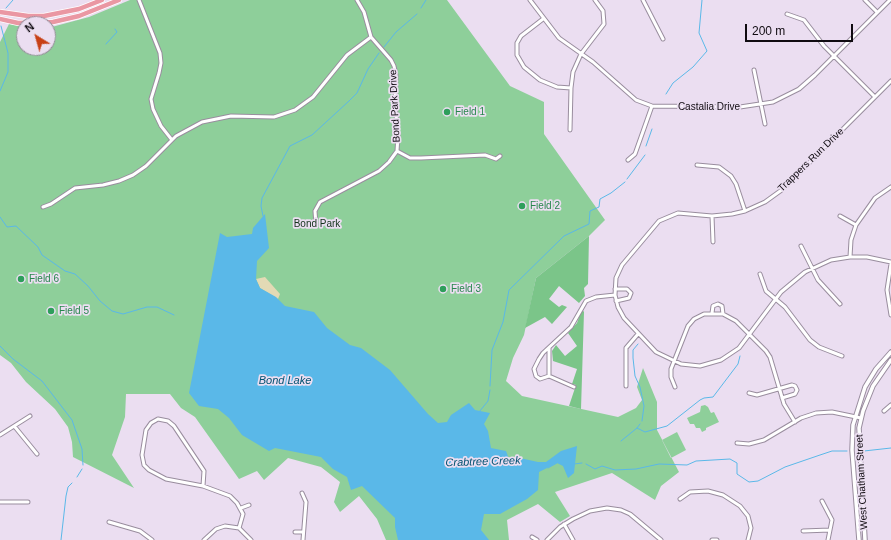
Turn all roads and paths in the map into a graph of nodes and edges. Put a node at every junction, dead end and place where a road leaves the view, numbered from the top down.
1 (102, 0) edge
2 (119, 0) edge
3 (139, 0) edge
4 (357, 0) edge
5 (530, 0) edge
6 (595, 0) edge
7 (643, 0) edge
8 (865, 0) edge
9 (890, 0) edge
10 (0, 12) edge
11 (877, 12) junction
12 (787, 14) dead end
13 (0, 19) edge
14 (543, 19) junction
15 (371, 37) junction
16 (663, 39) dead end
17 (581, 54) junction
18 (833, 56) junction
19 (754, 70) dead end
20 (891, 81) edge
21 (571, 88) junction
22 (875, 97) junction
23 (761, 105) junction
24 (652, 106) junction
25 (765, 124) dead end
26 (570, 130) dead end
27 (172, 140) junction
28 (397, 151) junction
29 (500, 156) dead end
30 (628, 160) dead end
31 (697, 164) dead end
32 (891, 187) edge
33 (43, 206) dead end
34 (745, 211) junction
35 (712, 216) junction
36 (840, 216) dead end
37 (316, 225) dead end
38 (856, 225) junction
39 (713, 242) dead end
40 (801, 246) dead end
41 (850, 257) junction
42 (891, 263) edge
43 (812, 268) junction
44 (760, 274) dead end
45 (615, 289) junction
46 (614, 295) junction
47 (776, 300) junction
48 (616, 301) junction
49 (840, 304) dead end
50 (890, 306) edge
51 (712, 313) junction
52 (723, 314) junction
53 (891, 315) edge
54 (638, 334) junction
55 (750, 334) junction
56 (549, 348) junction
57 (891, 352) edge
58 (842, 356) dead end
59 (891, 360) edge
60 (674, 362) junction
61 (549, 376) junction
62 (626, 386) dead end
63 (574, 387) dead end
64 (675, 387) dead end
65 (779, 388) junction
66 (749, 393) dead end
67 (782, 398) junction
68 (891, 405) edge
69 (884, 411) dead end
70 (30, 416) dead end
71 (855, 417) junction
72 (861, 418) junction
73 (795, 422) junction
74 (15, 427) junction
75 (0, 435) edge
76 (737, 442) dead end
77 (38, 454) dead end
78 (204, 486) junction
79 (302, 493) dead end
80 (680, 499) dead end
81 (822, 501) dead end
82 (0, 502) edge
83 (28, 502) dead end
84 (249, 504) dead end
85 (241, 508) junction
86 (109, 522) dead end
87 (564, 524) junction
88 (239, 528) junction
89 (830, 530) junction
90 (295, 532) dead end
91 (303, 532) junction
92 (803, 532) dead end
93 (532, 537) dead end
94 (152, 540) edge
95 (204, 540) edge
96 (251, 540) edge
97 (303, 540) edge
98 (537, 540) edge
99 (547, 540) edge
100 (573, 540) edge
101 (661, 540) edge
102 (712, 540) edge
103 (717, 540) edge
104 (748, 540) edge
105 (828, 540) edge
106 (859, 540) edge
107 (865, 540) edge

1 - 10 main road
2 - 13 main road
3 - 27 street
4 - 15 street, Bond Park Drive
5 - 14 street, Castalia Drive
6 - 17 street
7 - 16 street
8 - 11 street
9 - 11 street, Castalia Drive
11 - 18 street, Castalia Drive
12 - 18 street
14 - 17 street, Castalia Drive
14 - 21 street
15 - 27 street
15 - 28 street, Bond Park Drive
17 - 21 street
17 - 24 street, Castalia Drive
18 - 22 street
18 - 23 street, Castalia Drive
19 - 23 street
20 - 22 street, Trappers Run Drive
21 - 26 street
22 - 34 street, Trappers Run Drive
23 - 24 street, Castalia Drive
23 - 25 street
24 - 30 street
27 - 33 street
28 - 29 street
28 - 37 street, Bond Park Drive
31 - 34 street
32 - 38 street
34 - 35 street, Trappers Run Drive
35 - 39 street
35 - 45 street, Trappers Run Drive
36 - 38 street
38 - 41 street
40 - 43 street
41 - 42 street, Trappers Run Drive
41 - 43 street, Trappers Run Drive
42 - 50 street
43 - 47 street, Trappers Run Drive
43 - 49 street
44 - 47 street
45 - 46 street, Trappers Run Drive
45 - 48 street
46 - 48 street, Trappers Run Drive
46 - 56 street
47 - 55 street, Trappers Run Drive
47 - 58 street
48 - 54 street, Trappers Run Drive
50 - 53 street
51 - 52 street
51 - 52 street
51 - 60 street
52 - 55 street
54 - 60 street, Trappers Run Drive
54 - 62 street
55 - 60 street, Trappers Run Drive
55 - 65 street
56 - 61 street
56 - 61 street
57 - 71 street, West Chatham Street
59 - 72 street, West Chatham Street
60 - 64 street
61 - 63 street
65 - 66 street
65 - 67 street
65 - 67 street
67 - 73 street
68 - 69 street
70 - 74 street
71 - 72 street
71 - 73 street
71 - 106 street, West Chatham Street
72 - 107 street, West Chatham Street
73 - 76 street
74 - 75 street
74 - 77 street
78 - 78 street
78 - 85 street
79 - 91 street
80 - 104 street
81 - 89 street
82 - 83 street
84 - 85 street
85 - 88 street
86 - 94 street
87 - 99 street
87 - 100 street
87 - 101 street
88 - 95 street
88 - 96 street
89 - 92 street
89 - 105 street
90 - 91 street
91 - 97 street
93 - 98 street
102 - 103 street

